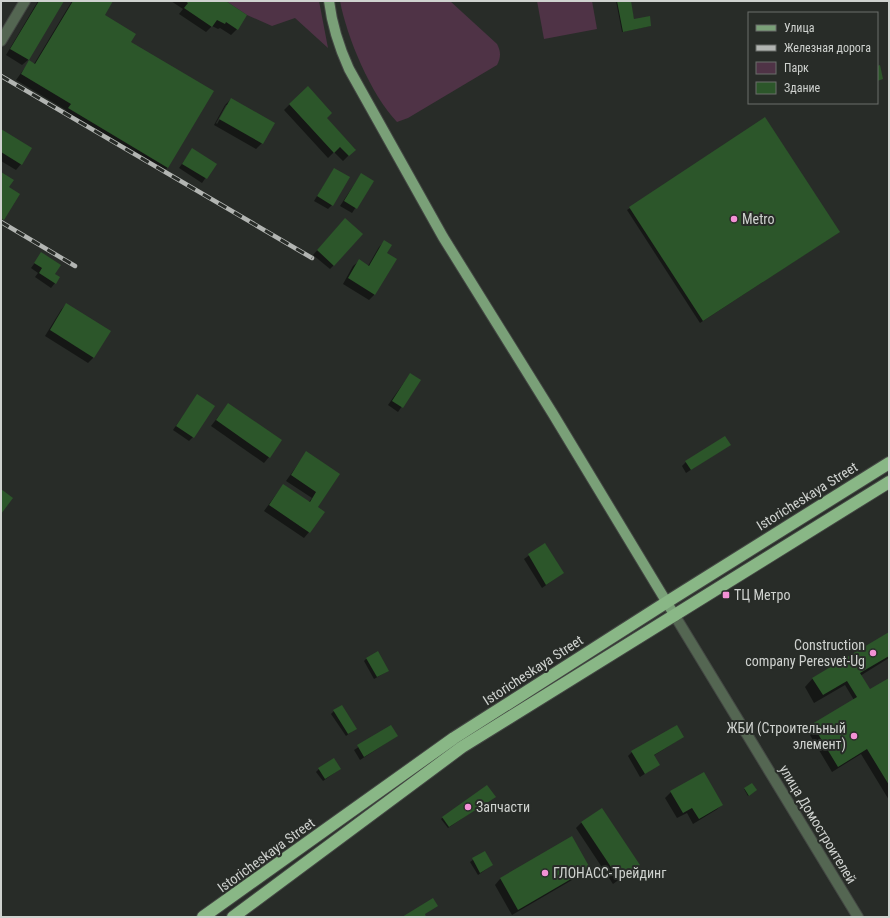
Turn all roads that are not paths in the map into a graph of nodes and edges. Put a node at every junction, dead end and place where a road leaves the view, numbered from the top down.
1 (25, 1) edge
2 (329, 1) edge
3 (1, 41) edge
4 (889, 463) edge
5 (889, 482) edge
6 (667, 602) junction
7 (675, 616) junction
8 (203, 917) edge
9 (234, 917) edge
10 (858, 917) edge

1 - 3 street
2 - 6 main road, улица Домостроителей
4 - 6 highway, Istoricheskaya Street
5 - 7 highway, Istoricheskaya Street
6 - 7 main road, улица Домостроителей
6 - 8 highway, Istoricheskaya Street
7 - 9 highway, Istoricheskaya Street
7 - 10 street, улица Домостроителей

